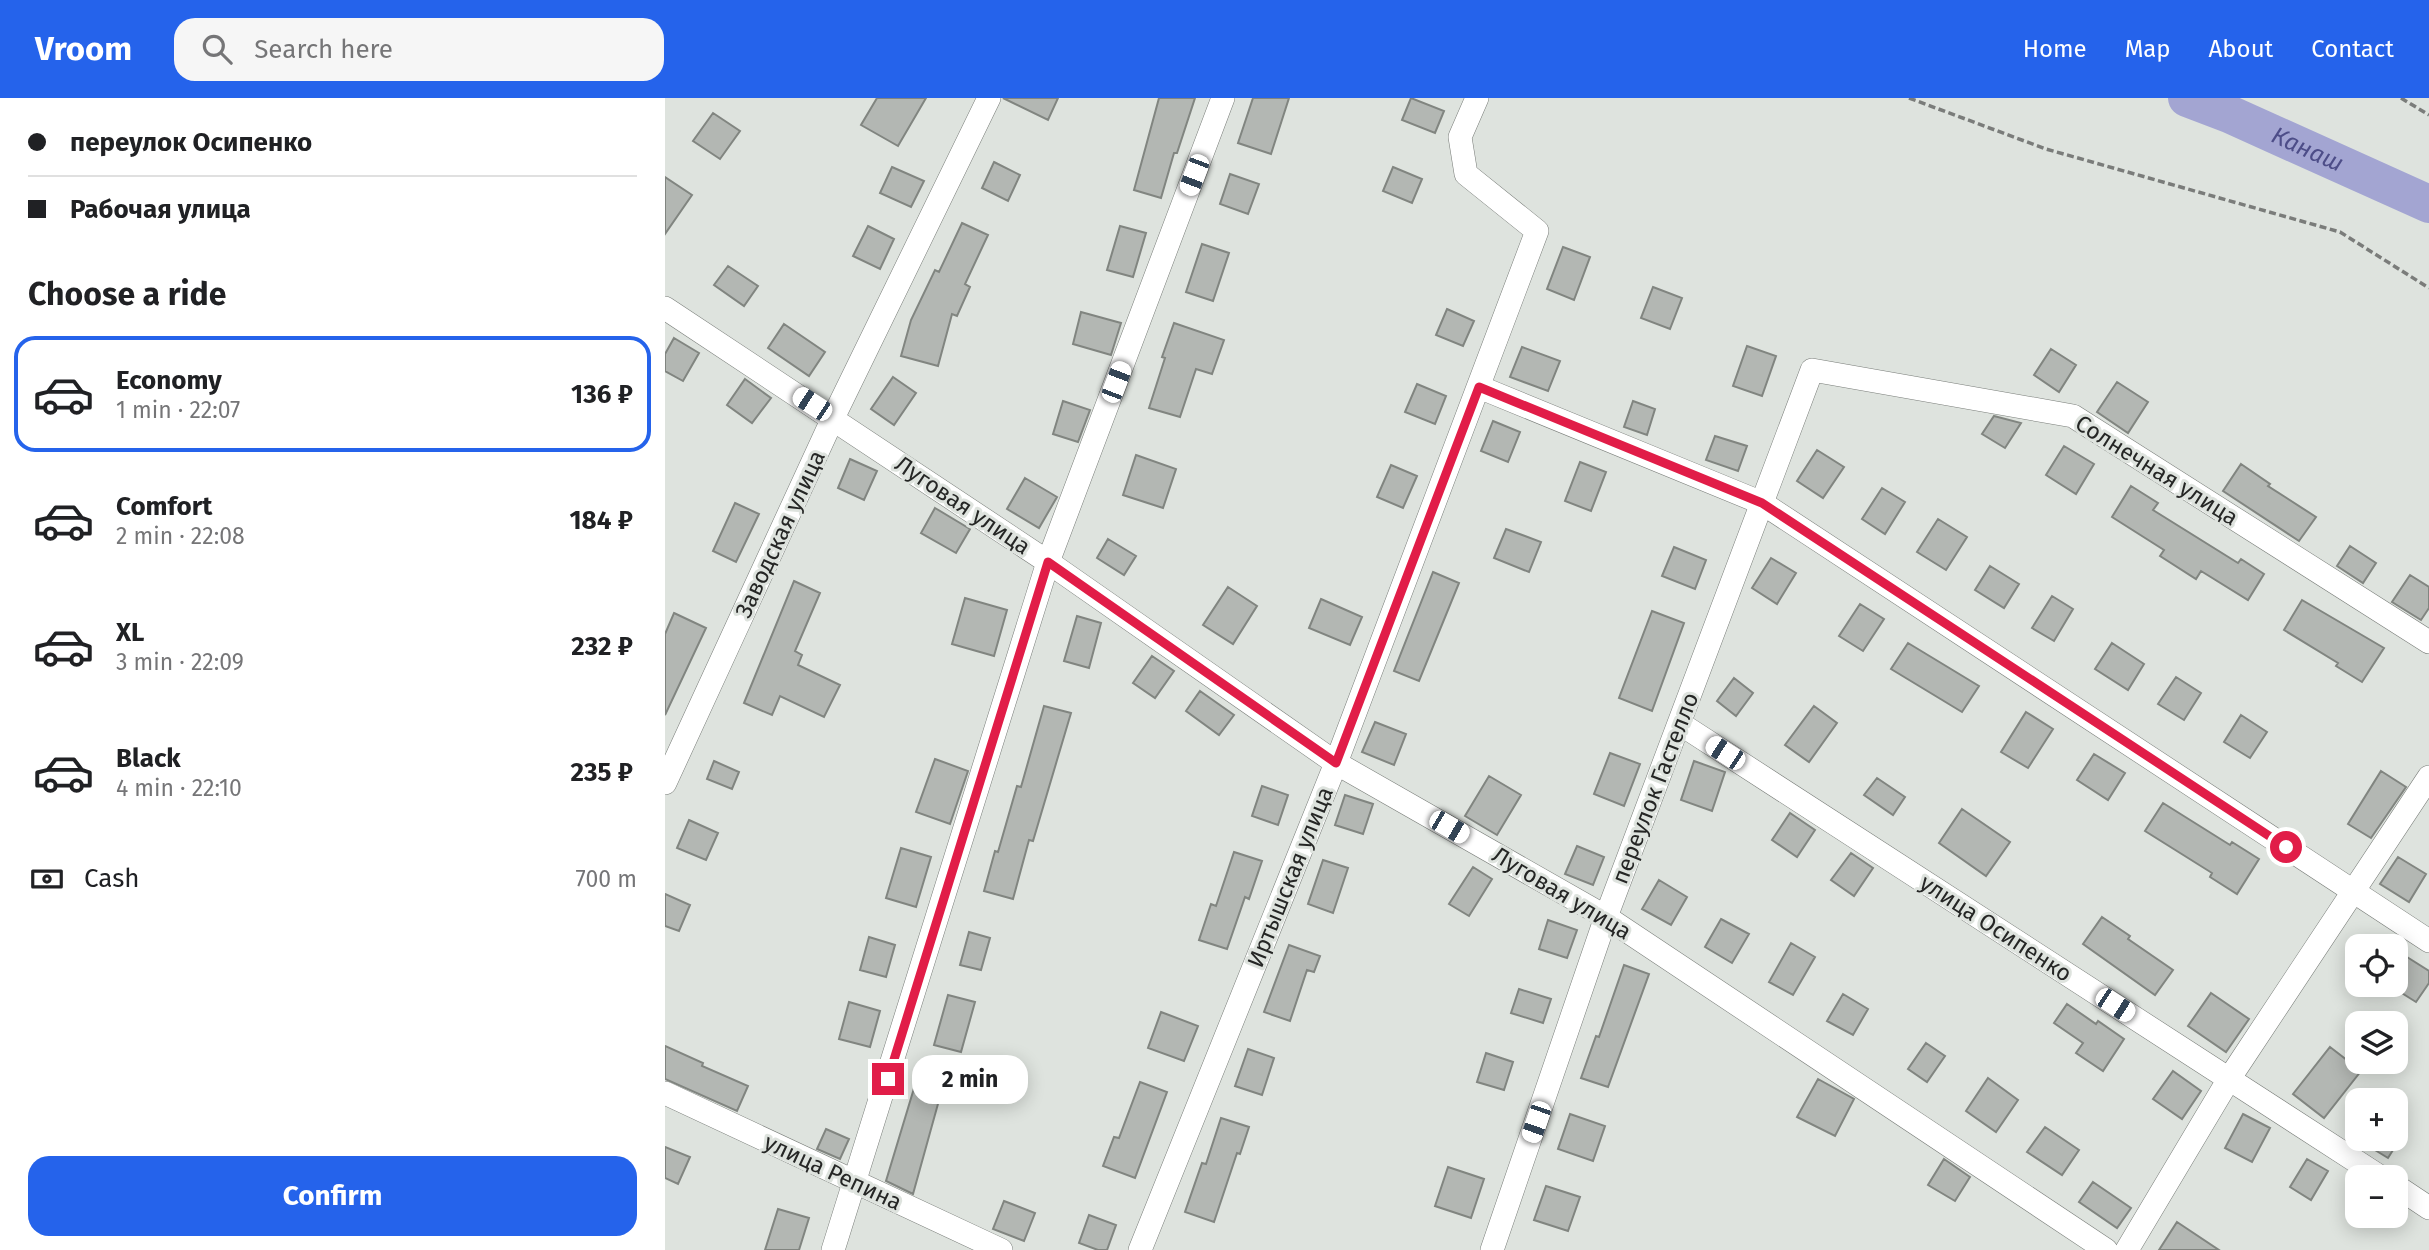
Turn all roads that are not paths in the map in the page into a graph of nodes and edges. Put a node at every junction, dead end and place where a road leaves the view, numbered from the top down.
1 (989, 98) edge
2 (1223, 98) edge
3 (1477, 98) edge
4 (665, 308) edge
5 (1812, 370) joint
6 (1479, 387) junction
7 (833, 418) junction
8 (1762, 503) junction
9 (1048, 562) junction
10 (2429, 642) edge
11 (1679, 723) junction
12 (1336, 763) junction
13 (2429, 777) edge
14 (665, 783) edge
15 (2354, 892) junction
16 (1606, 917) junction
17 (2429, 941) edge
18 (2229, 1079) junction
19 (665, 1093) edge
20 (2362, 1165) edge
21 (856, 1182) junction
22 (2408, 1194) edge
23 (2429, 1208) edge
24 (833, 1250) edge
25 (1001, 1250) edge
26 (1140, 1250) edge
27 (1492, 1250) edge
28 (2106, 1250) edge
29 (2127, 1250) edge

1 - 7 street, Заводская улица
2 - 9 street
3 - 6 street, Иртышская улица
4 - 7 street, Луговая улица
5 - 8 street, переулок Гастелло
5 - 10 street, Солнечная улица
6 - 8 street
6 - 12 street, Иртышская улица
7 - 9 street, Луговая улица
7 - 14 street, Заводская улица
8 - 11 street, переулок Гастелло
8 - 15 street
9 - 12 street, Луговая улица
9 - 21 street
11 - 16 street, переулок Гастелло
11 - 18 street, улица Осипенко
12 - 16 street, Луговая улица
12 - 26 street, Иртышская улица
13 - 15 street
15 - 17 street
15 - 18 street
16 - 27 street, переулок Гастелло
16 - 28 street, Луговая улица
18 - 20 street, улица Осипенко
18 - 29 street
19 - 21 street, улица Репина
21 - 24 street
21 - 25 street, улица Репина
22 - 23 street

